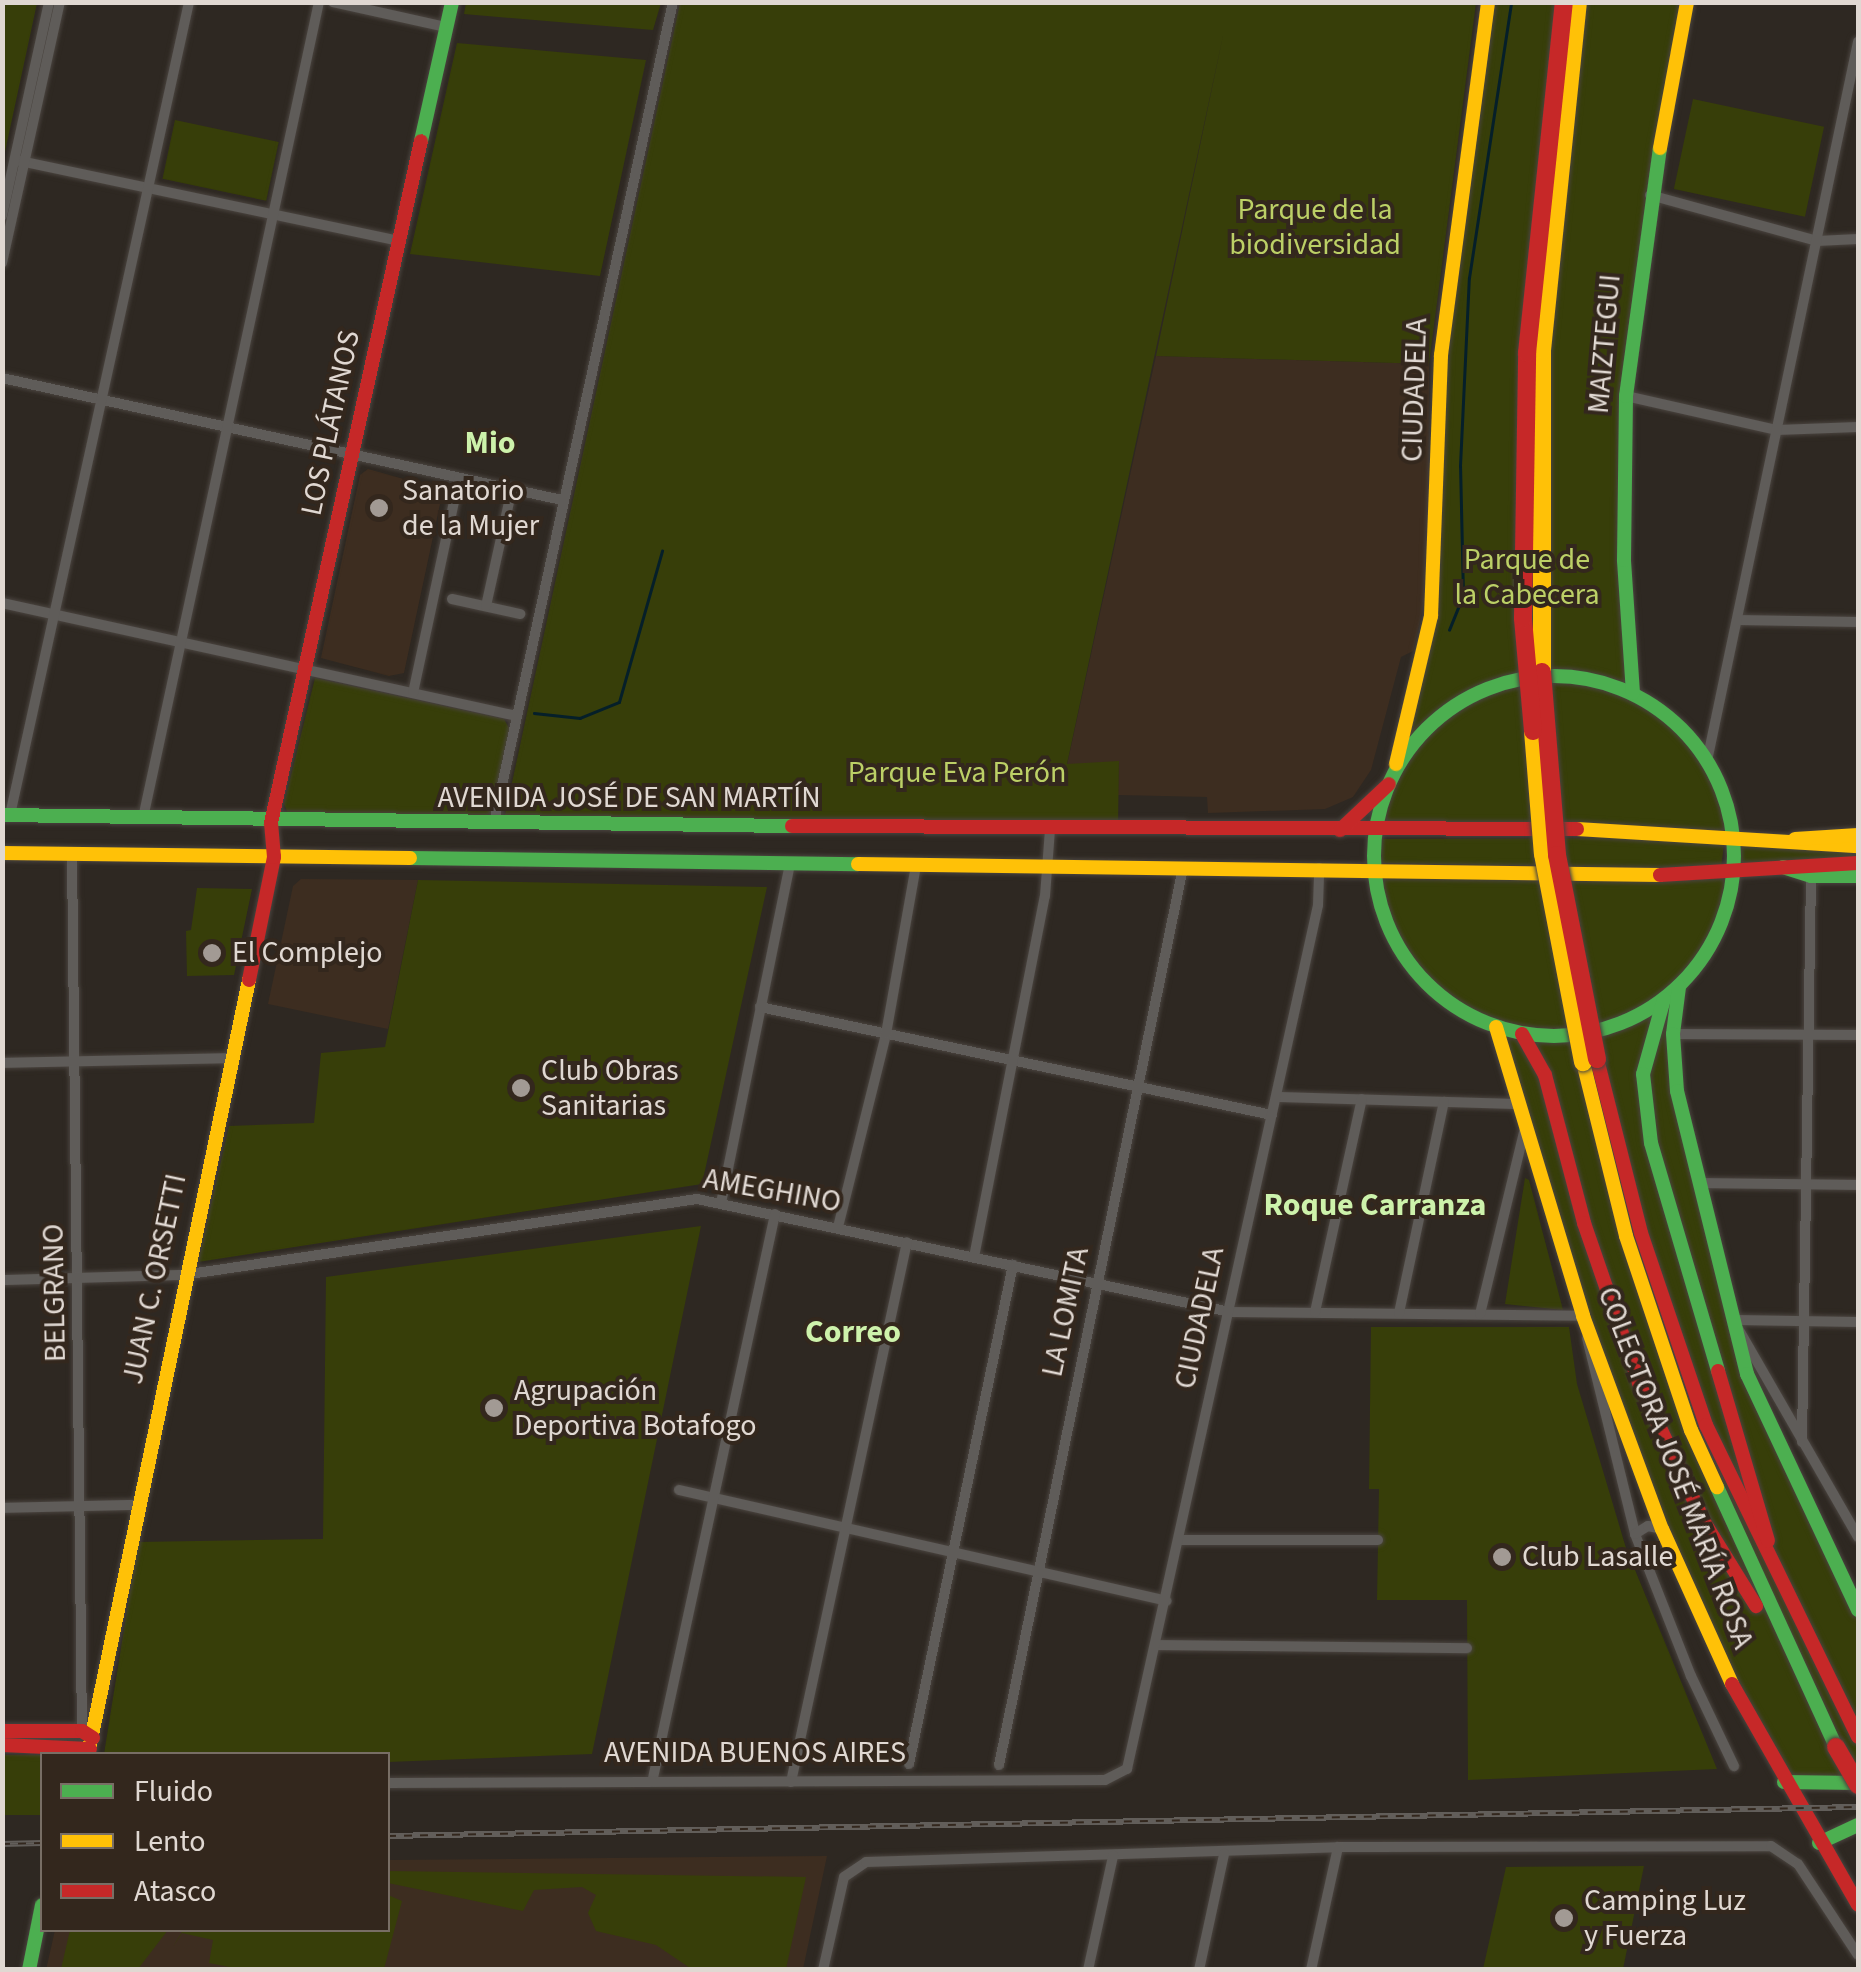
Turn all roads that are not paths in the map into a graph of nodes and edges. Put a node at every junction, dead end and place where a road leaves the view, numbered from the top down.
1 (49, 2) edge
2 (60, 2) edge
3 (188, 2) edge
4 (319, 2) edge
5 (334, 2) edge
6 (452, 2) edge
7 (673, 2) edge
8 (1488, 2) edge
9 (1564, 2) edge
10 (1578, 2) edge
11 (1687, 2) edge
12 (446, 27) junction
13 (1858, 42) edge
14 (20, 161) junction
15 (148, 188) junction
16 (1650, 195) junction
17 (273, 214) junction
18 (2, 216) edge
19 (1858, 239) edge
20 (399, 241) junction
21 (1817, 241) junction
22 (2, 263) edge
23 (2, 378) edge
24 (1626, 396) junction
25 (101, 400) junction
26 (1858, 427) edge
27 (227, 428) junction
28 (1777, 430) junction
29 (352, 455) junction
30 (460, 478) junction
31 (512, 489) junction
32 (562, 500) junction
33 (452, 599) dead end
34 (2, 602) edge
35 (486, 606) junction
36 (54, 614) junction
37 (520, 614) dead end
38 (1737, 620) junction
39 (1858, 622) edge
40 (181, 642) junction
41 (305, 669) junction
42 (413, 693) junction
43 (1633, 694) junction
44 (517, 716) junction
45 (1708, 761) junction
46 (1390, 781) junction
47 (6, 815) edge
48 (143, 818) junction
49 (494, 822) junction
50 (271, 823) junction
51 (1050, 830) junction
52 (1340, 830) junction
53 (1376, 831) junction
54 (1733, 833) junction
55 (1858, 834) edge
56 (1786, 842) junction
57 (1858, 846) edge
58 (2, 853) edge
59 (72, 854) junction
60 (274, 857) junction
61 (1858, 863) edge
62 (790, 864) junction
63 (1048, 864) junction
64 (916, 865) junction
65 (1782, 867) junction
66 (1182, 868) junction
67 (1319, 868) junction
68 (1374, 870) junction
69 (1734, 875) junction
70 (1811, 876) junction
71 (1858, 876) edge
72 (1679, 986) junction
73 (1664, 999) junction
74 (760, 1007) junction
75 (1496, 1027) junction
76 (886, 1034) junction
77 (1522, 1034) junction
78 (1673, 1034) junction
79 (1808, 1034) junction
80 (1858, 1035) edge
81 (232, 1058) junction
82 (1013, 1060) junction
83 (1590, 1060) junction
84 (76, 1062) junction
85 (2, 1063) edge
86 (1138, 1087) junction
87 (1276, 1097) junction
88 (1362, 1100) junction
89 (1444, 1102) junction
90 (1519, 1104) junction
91 (1272, 1115) junction
92 (1525, 1128) junction
93 (1700, 1183) junction
94 (1806, 1184) junction
95 (1858, 1185) edge
96 (721, 1203) junction
97 (774, 1214) junction
98 (838, 1227) junction
99 (907, 1242) junction
100 (974, 1257) junction
101 (1013, 1265) junction
102 (183, 1276) junction
103 (80, 1278) junction
104 (2, 1280) edge
105 (1098, 1283) junction
106 (1230, 1312) junction
107 (1316, 1312) junction
108 (1399, 1313) junction
109 (1480, 1314) junction
110 (1583, 1316) junction
111 (1804, 1321) junction
112 (1736, 1322) junction
113 (1858, 1322) edge
114 (1802, 1442) junction
115 (679, 1490) dead end
116 (714, 1498) junction
117 (135, 1505) junction
118 (84, 1506) junction
119 (2, 1508) edge
120 (845, 1529) junction
121 (1662, 1529) junction
122 (1636, 1534) junction
123 (1858, 1538) edge
124 (1180, 1540) junction
125 (1378, 1540) dead end
126 (953, 1552) junction
127 (1039, 1571) junction
128 (1167, 1601) junction
129 (1858, 1610) edge
130 (1801, 1631) junction
131 (1157, 1646) junction
132 (1467, 1648) dead end
133 (1794, 1666) junction
134 (2, 1731) edge
135 (1858, 1738) edge
136 (2, 1745) edge
137 (84, 1746) edge
138 (909, 1764) dead end
139 (1000, 1765) dead end
140 (1734, 1766) dead end
141 (1121, 1776) joint
142 (654, 1778) junction
143 (791, 1782) junction
144 (1784, 1782) junction
145 (390, 1783) edge
146 (1858, 1784) edge
147 (1858, 1824) edge
148 (1819, 1842) junction
149 (1338, 1848) junction
150 (1224, 1854) junction
151 (1113, 1856) junction
152 (1858, 1905) edge
153 (40, 1914) edge
154 (1858, 1955) edge
155 (29, 1970) edge
156 (823, 1970) edge
157 (1088, 1970) edge
158 (1198, 1970) edge
159 (1311, 1970) edge

1 - 14 street
2 - 14 street
3 - 15 street
4 - 17 street
5 - 12 street
6 - 12 main road, LOS PLÁTANOS
7 - 32 street
8 - 46 main road, CIUDADELA
9 - 83 main road, bridge
10 - 83 main road, bridge
11 - 16 main road, MAIZTEGUI
12 - 20 main road, LOS PLÁTANOS
13 - 21 street
14 - 15 street
14 - 18 street
14 - 22 street
15 - 17 street
15 - 25 street
16 - 21 street
16 - 24 main road, MAIZTEGUI
17 - 20 street
17 - 27 street
19 - 21 street
20 - 29 main road, LOS PLÁTANOS
21 - 28 street
23 - 25 street
24 - 28 street
24 - 43 main road, MAIZTEGUI
25 - 27 street
25 - 36 street
26 - 28 street
27 - 29 street
27 - 40 street
28 - 38 street
29 - 30 street
29 - 41 main road, LOS PLÁTANOS
30 - 31 street
30 - 42 street
31 - 32 street
31 - 35 street
32 - 44 street
33 - 35 street
34 - 36 street
35 - 37 street
36 - 40 street
36 - 47 street
38 - 39 street
38 - 45 street
40 - 41 street
40 - 48 street
41 - 42 street
41 - 50 main road, LOS PLÁTANOS
42 - 44 street
43 - 45 main road
43 - 46 main road
44 - 49 street
45 - 54 main road, CIUDADELA
46 - 52 main road
46 - 53 main road, CIUDADELA
47 - 48 main road, AVENIDA JOSÉ DE SAN MARTÍN
48 - 50 main road, AVENIDA JOSÉ DE SAN MARTÍN
49 - 50 main road, AVENIDA JOSÉ DE SAN MARTÍN
49 - 51 main road, AVENIDA JOSÉ DE SAN MARTÍN
50 - 60 main road, LOS PLÁTANOS
51 - 52 main road, AVENIDA JOSÉ DE SAN MARTÍN
51 - 63 street
52 - 53 main road, AVENIDA JOSÉ DE SAN MARTÍN
53 - 54 main road, AVENIDA JOSÉ DE SAN MARTÍN
53 - 68 main road, CIUDADELA
54 - 56 main road, AVENIDA JOSÉ DE SAN MARTÍN
54 - 69 main road, CIUDADELA
55 - 56 main road
56 - 57 main road
58 - 59 main road, AVENIDA JOSÉ DE SAN MARTÍN
59 - 60 main road, AVENIDA JOSÉ DE SAN MARTÍN
59 - 84 street, BELGRANO
60 - 62 main road, AVENIDA JOSÉ DE SAN MARTÍN
60 - 81 main road, JUAN C. ORSETTI
61 - 65 main road, AVENIDA JOSÉ DE SAN MARTÍN
62 - 64 main road, AVENIDA JOSÉ DE SAN MARTÍN
62 - 74 street
63 - 64 main road, AVENIDA JOSÉ DE SAN MARTÍN
63 - 66 main road, AVENIDA JOSÉ DE SAN MARTÍN
63 - 82 street
64 - 76 street
65 - 69 main road, AVENIDA JOSÉ DE SAN MARTÍN
65 - 70 main road
66 - 67 main road, AVENIDA JOSÉ DE SAN MARTÍN
66 - 86 street, LA LOMITA
67 - 68 main road, AVENIDA JOSÉ DE SAN MARTÍN
67 - 87 street, CIUDADELA
68 - 69 main road, AVENIDA JOSÉ DE SAN MARTÍN
68 - 75 main road, CIUDADELA
69 - 72 main road, CIUDADELA
70 - 71 main road
70 - 79 street
72 - 73 main road, CIUDADELA
72 - 78 main road
73 - 77 main road, CIUDADELA
73 - 130 main road
74 - 76 street
74 - 96 street
75 - 77 main road, CIUDADELA
75 - 90 main road, COLECTORA JOSÉ MARÍA ROSA
76 - 82 street
76 - 98 street
77 - 133 main road
78 - 79 street
78 - 93 main road
79 - 80 street
79 - 94 street
81 - 84 street
81 - 102 main road, JUAN C. ORSETTI
82 - 86 street
82 - 100 street
83 - 130 main road
83 - 133 main road
84 - 85 street
84 - 103 street, BELGRANO
86 - 91 street
86 - 105 street, LA LOMITA
87 - 88 street
87 - 91 street, CIUDADELA
88 - 89 street
88 - 107 street
89 - 90 street
89 - 108 street
90 - 92 main road, COLECTORA JOSÉ MARÍA ROSA
91 - 106 street, CIUDADELA
92 - 109 street
92 - 110 main road, COLECTORA JOSÉ MARÍA ROSA
93 - 94 street
93 - 112 main road
94 - 95 street
94 - 111 street
96 - 97 street, AMEGHINO
96 - 102 street, AMEGHINO
97 - 98 street, AMEGHINO
97 - 116 street
98 - 99 street, AMEGHINO
99 - 100 street, AMEGHINO
99 - 120 street
100 - 101 street, AMEGHINO
101 - 105 street, AMEGHINO
101 - 126 street
102 - 103 street, AMEGHINO
102 - 117 main road, JUAN C. ORSETTI
103 - 104 street, AMEGHINO
103 - 118 street, BELGRANO
105 - 106 street, AMEGHINO
105 - 127 street, LA LOMITA
106 - 107 street, AMEGHINO
106 - 124 street, CIUDADELA
107 - 108 street, AMEGHINO
108 - 109 street, AMEGHINO
109 - 110 street, AMEGHINO
110 - 121 main road, COLECTORA JOSÉ MARÍA ROSA
110 - 122 street
111 - 112 street
111 - 113 street
111 - 114 street
112 - 114 street
112 - 129 main road
114 - 123 street
115 - 116 street
116 - 120 street
116 - 142 street
117 - 118 street
117 - 137 main road, JUAN C. ORSETTI
118 - 119 street
118 - 137 street, BELGRANO
120 - 126 street
120 - 143 street
121 - 122 street
121 - 144 main road, COLECTORA JOSÉ MARÍA ROSA
122 - 140 street
124 - 125 street
124 - 128 street, CIUDADELA
126 - 127 street
126 - 138 street
127 - 128 street
127 - 139 street, LA LOMITA
128 - 131 street, CIUDADELA
130 - 135 main road
131 - 132 street
131 - 141 street, CIUDADELA
133 - 146 main road, bridge
134 - 137 main road
136 - 137 main road
141 - 143 street, AVENIDA BUENOS AIRES
142 - 143 street, AVENIDA BUENOS AIRES
142 - 145 street, AVENIDA BUENOS AIRES
144 - 146 main road
144 - 148 main road, COLECTORA JOSÉ MARÍA ROSA
147 - 148 main road
148 - 152 main road, COLECTORA JOSÉ MARÍA ROSA
149 - 150 street
149 - 154 street
149 - 159 street
150 - 151 street
150 - 158 street
151 - 156 street
151 - 157 street
153 - 155 main road

